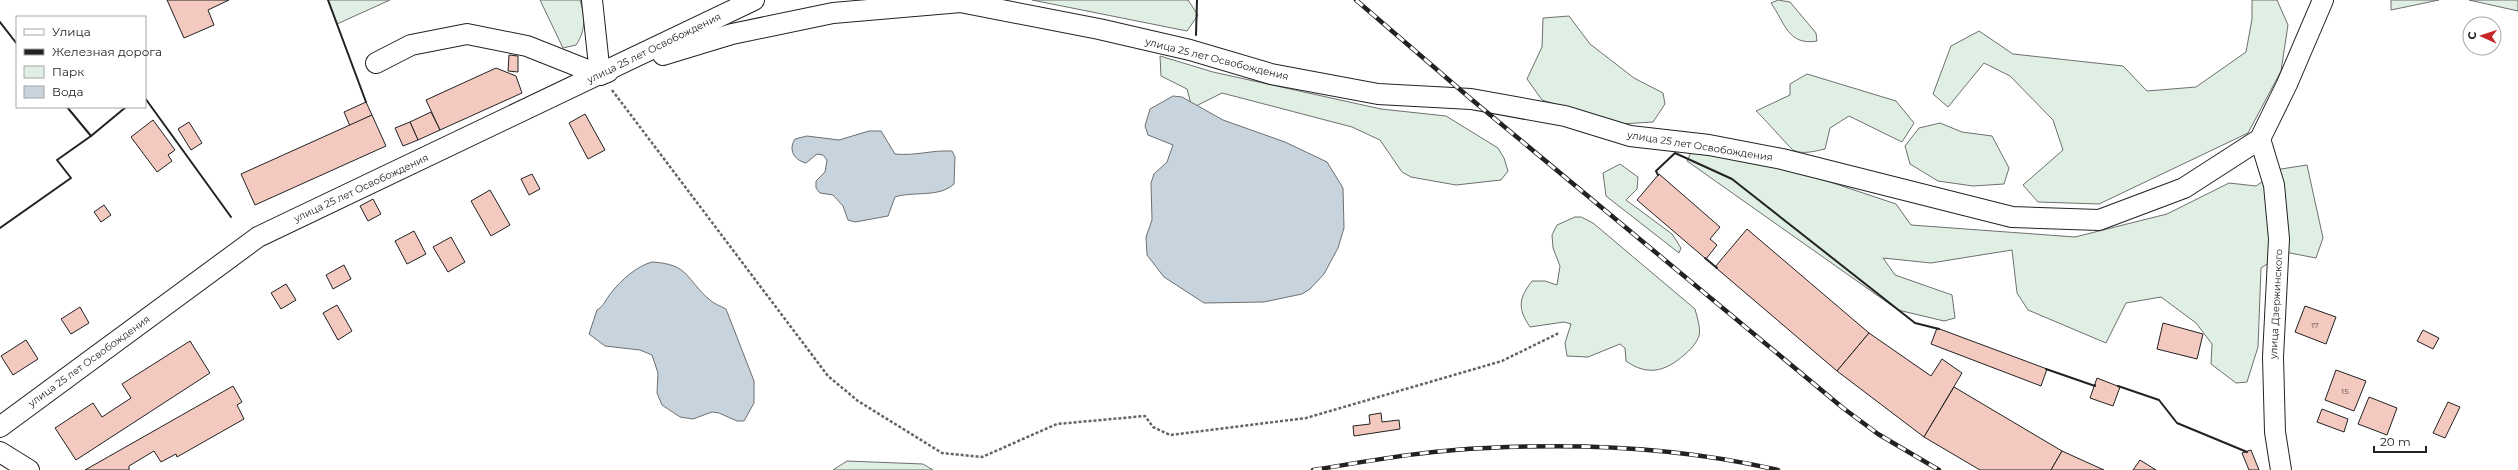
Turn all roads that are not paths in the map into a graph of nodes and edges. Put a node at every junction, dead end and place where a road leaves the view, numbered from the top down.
1 (592, 0) edge
2 (754, 0) edge
3 (2323, 0) edge
4 (956, 1) edge
5 (376, 63) dead end
6 (600, 74) junction
7 (2260, 139) junction
8 (0, 427) edge
9 (0, 452) edge
10 (29, 470) edge
11 (2281, 470) edge

1 - 6 street
2 - 6 street, улица 25 лет Освобождения
3 - 7 street
4 - 6 street, улица 25 лет Освобождения
4 - 7 street, улица 25 лет Освобождения
5 - 6 street
6 - 8 street, улица 25 лет Освобождения
7 - 11 street, улица Дзержинского
9 - 10 street

